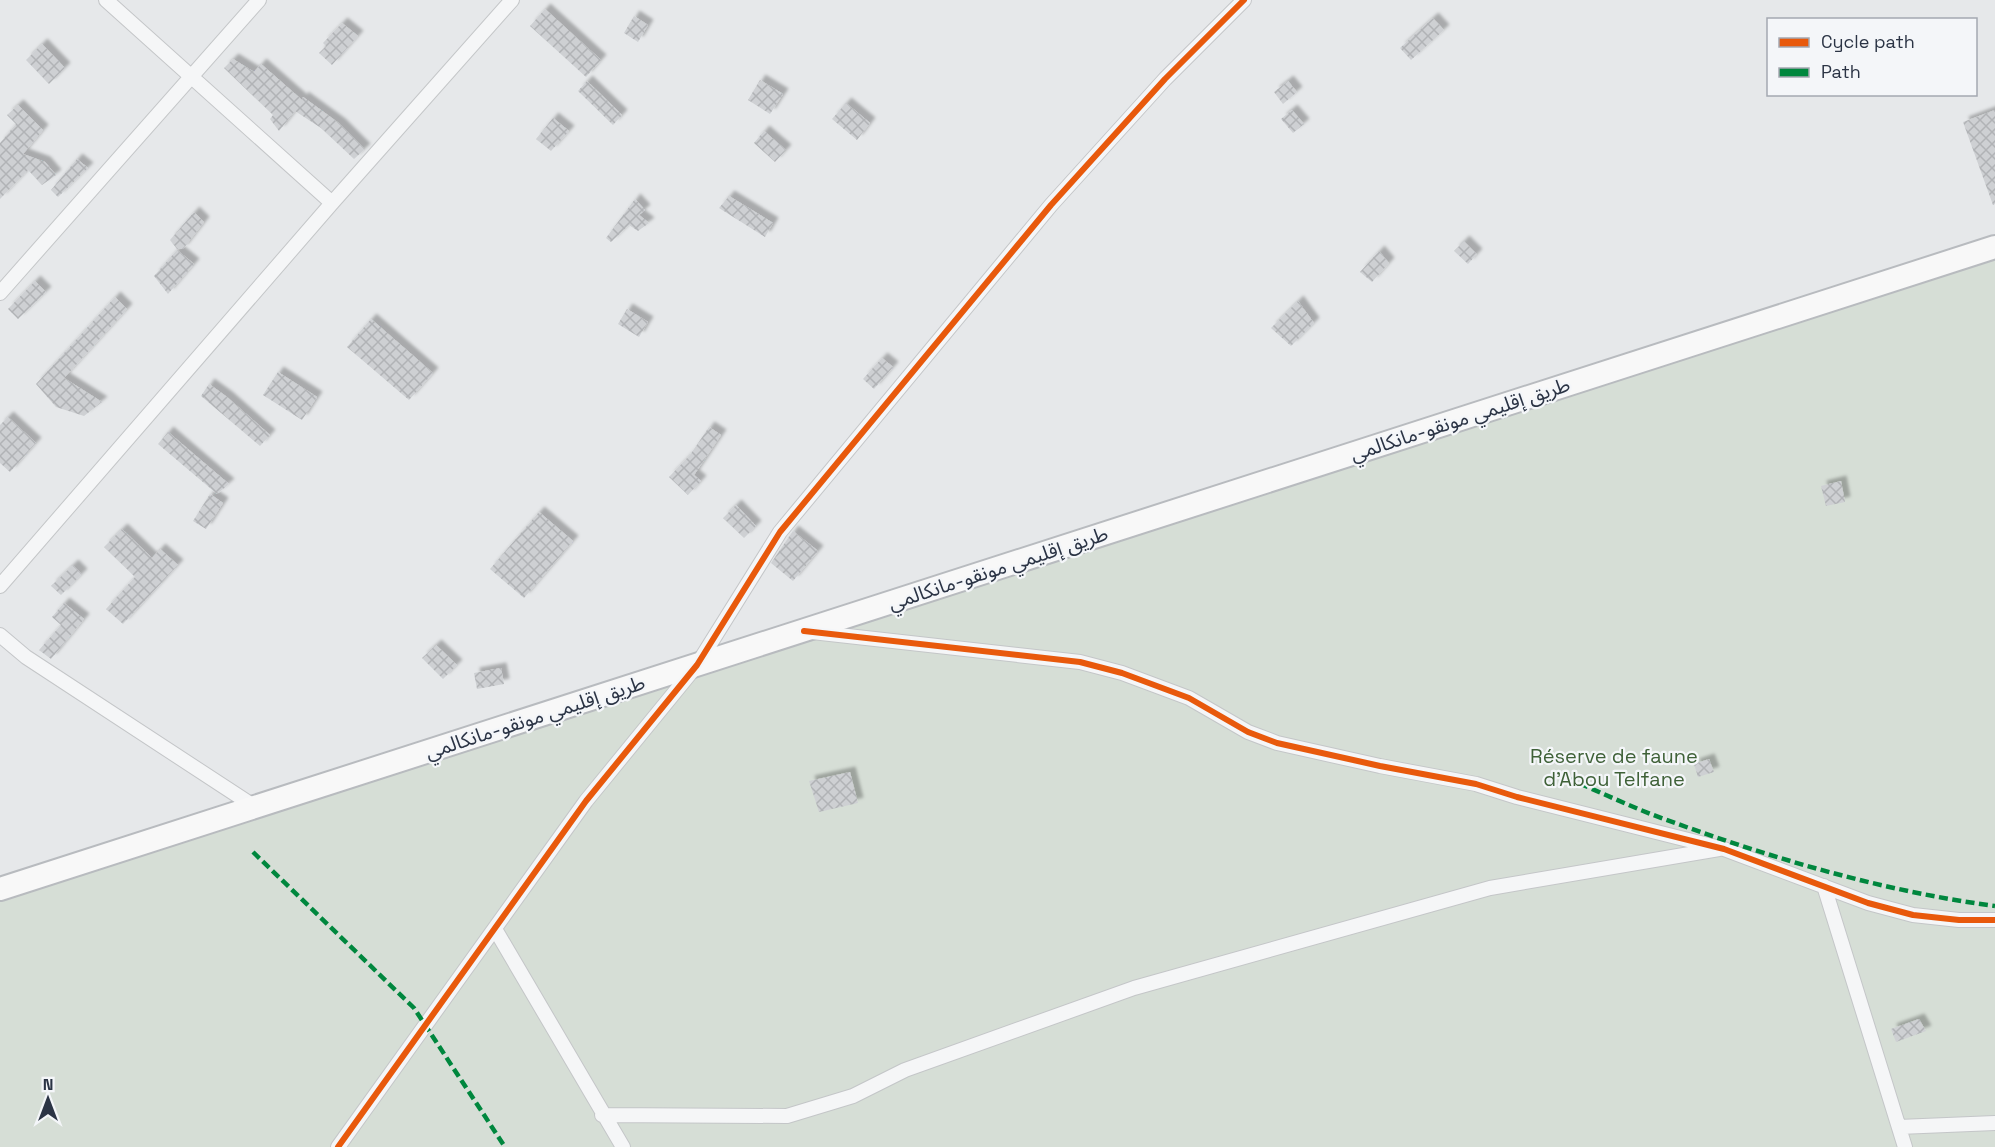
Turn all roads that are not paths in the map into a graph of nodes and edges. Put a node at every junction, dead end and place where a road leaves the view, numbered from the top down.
1 (106, 0) edge
2 (259, 0) edge
3 (512, 0) edge
4 (1244, 0) edge
5 (192, 77) junction
6 (332, 203) junction
7 (1995, 247) edge
8 (0, 293) edge
9 (0, 586) edge
10 (804, 631) junction
11 (0, 635) edge
12 (697, 665) junction
13 (255, 807) junction
14 (1724, 849) junction
15 (1824, 886) junction
16 (0, 889) edge
17 (1995, 920) edge
18 (495, 929) junction
19 (603, 1115) junction
20 (1995, 1122) edge
21 (1899, 1127) junction
22 (338, 1147) edge
23 (623, 1147) edge
24 (1905, 1147) edge

1 - 5 street
2 - 5 street
3 - 6 street
4 - 12 street
5 - 6 street
5 - 8 street
6 - 9 street
7 - 10 highway, طريق إقليمي مونقو-مانكالمي
10 - 12 highway, طريق إقليمي مونقو-مانكالمي
10 - 14 street
11 - 13 street
12 - 13 highway, طريق إقليمي مونقو-مانكالمي
12 - 18 street
13 - 16 highway, طريق إقليمي مونقو-مانكالمي
14 - 15 street
14 - 19 street
15 - 17 street
15 - 21 street
18 - 19 street
18 - 22 street
19 - 23 street
20 - 21 street
21 - 24 street

